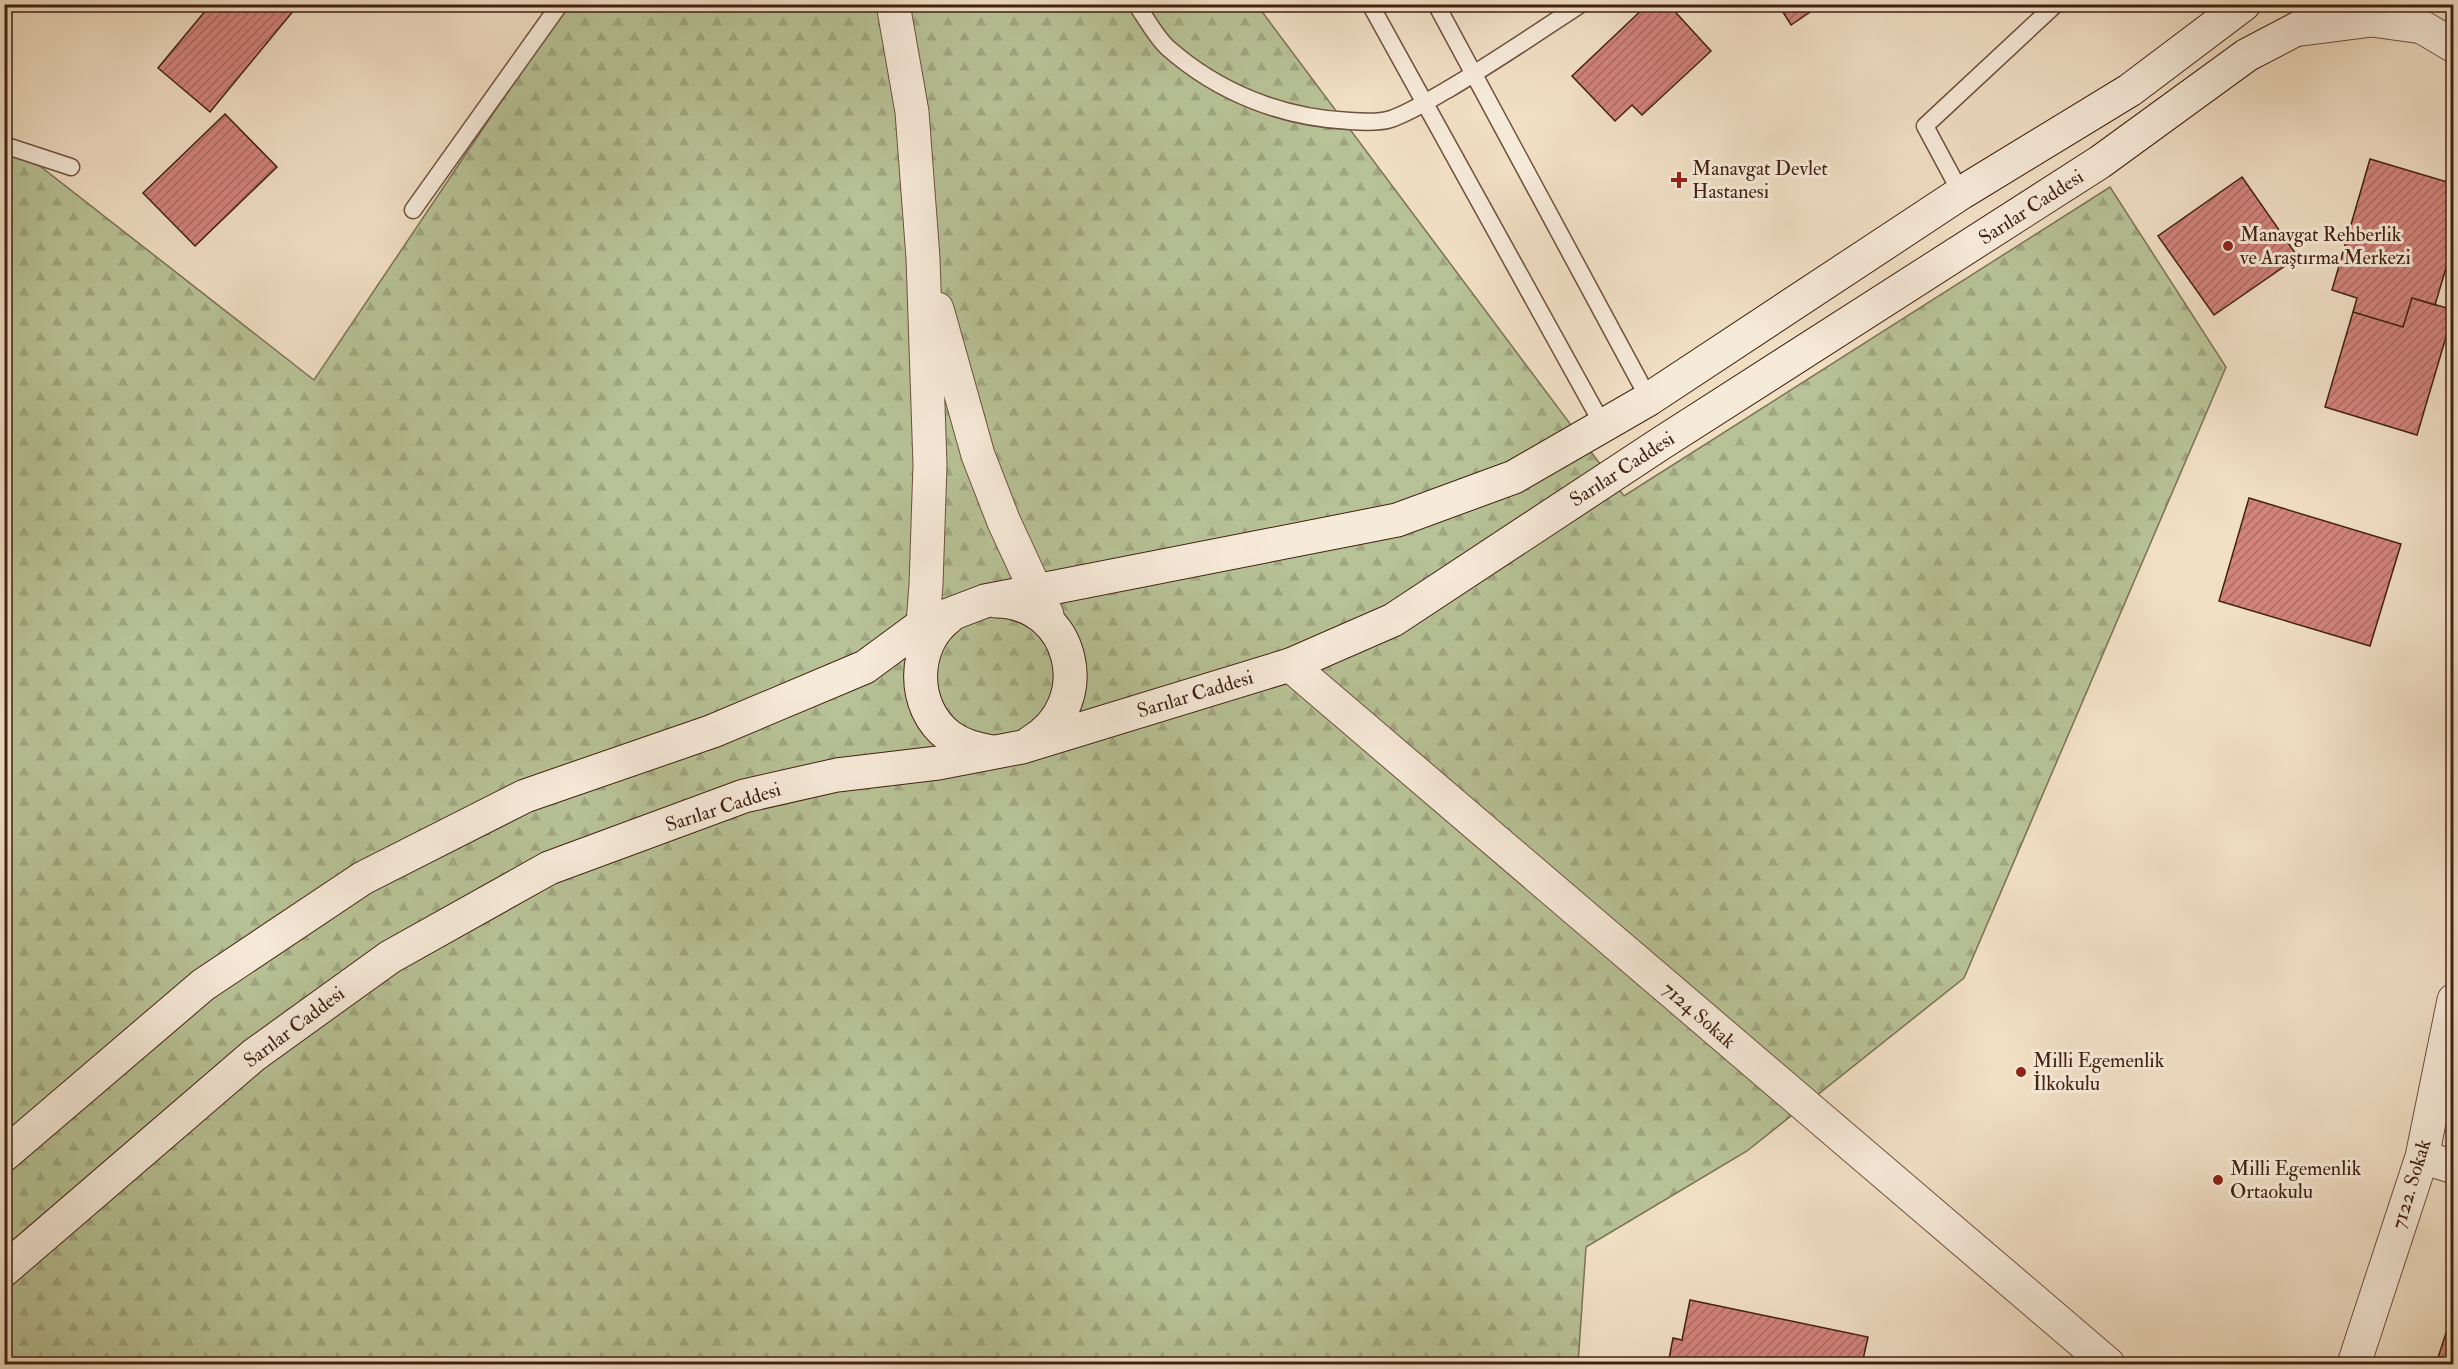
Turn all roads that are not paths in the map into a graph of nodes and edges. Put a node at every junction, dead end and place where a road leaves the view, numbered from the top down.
1 (560, 4) edge
2 (893, 4) edge
3 (1136, 4) edge
4 (1370, 4) edge
5 (1436, 4) edge
6 (1581, 4) edge
7 (2056, 4) edge
8 (2244, 4) edge
9 (2349, 4) edge
10 (2413, 16) edge
11 (2294, 30) junction
12 (2454, 46) edge
13 (1473, 75) junction
14 (1423, 103) junction
15 (4, 146) edge
16 (71, 167) dead end
17 (1961, 193) junction
18 (413, 210) dead end
19 (923, 258) junction
20 (1649, 399) junction
21 (1604, 426) junction
22 (1036, 591) junction
23 (973, 604) junction
24 (922, 625) junction
25 (1052, 625) junction
26 (1290, 665) junction
27 (920, 667) junction
28 (1009, 750) junction
29 (2454, 1000) edge
30 (4, 1155) edge
31 (2422, 1157) junction
32 (2454, 1167) edge
33 (4, 1270) edge
34 (2108, 1365) edge
35 (2354, 1365) edge

1 - 18 lane
2 - 19 street
3 - 14 lane
4 - 14 lane
5 - 13 lane
6 - 13 lane
7 - 17 lane
8 - 17 street
9 - 11 street, Sarılar Caddesi
10 - 11 street
10 - 12 street
11 - 26 street, Sarılar Caddesi
13 - 14 lane
13 - 20 lane
14 - 21 lane
15 - 16 lane
17 - 20 street
19 - 22 street
19 - 24 street
20 - 21 street
21 - 22 street
22 - 23 street
22 - 25 street
23 - 24 street
23 - 25 street
23 - 27 street
24 - 27 street
24 - 30 street
25 - 28 street
26 - 28 street, Sarılar Caddesi
26 - 34 street, 7124 Sokak
27 - 28 street
28 - 33 street, Sarılar Caddesi
29 - 31 street, 7122. Sokak
31 - 32 street
31 - 35 street, 7122. Sokak

